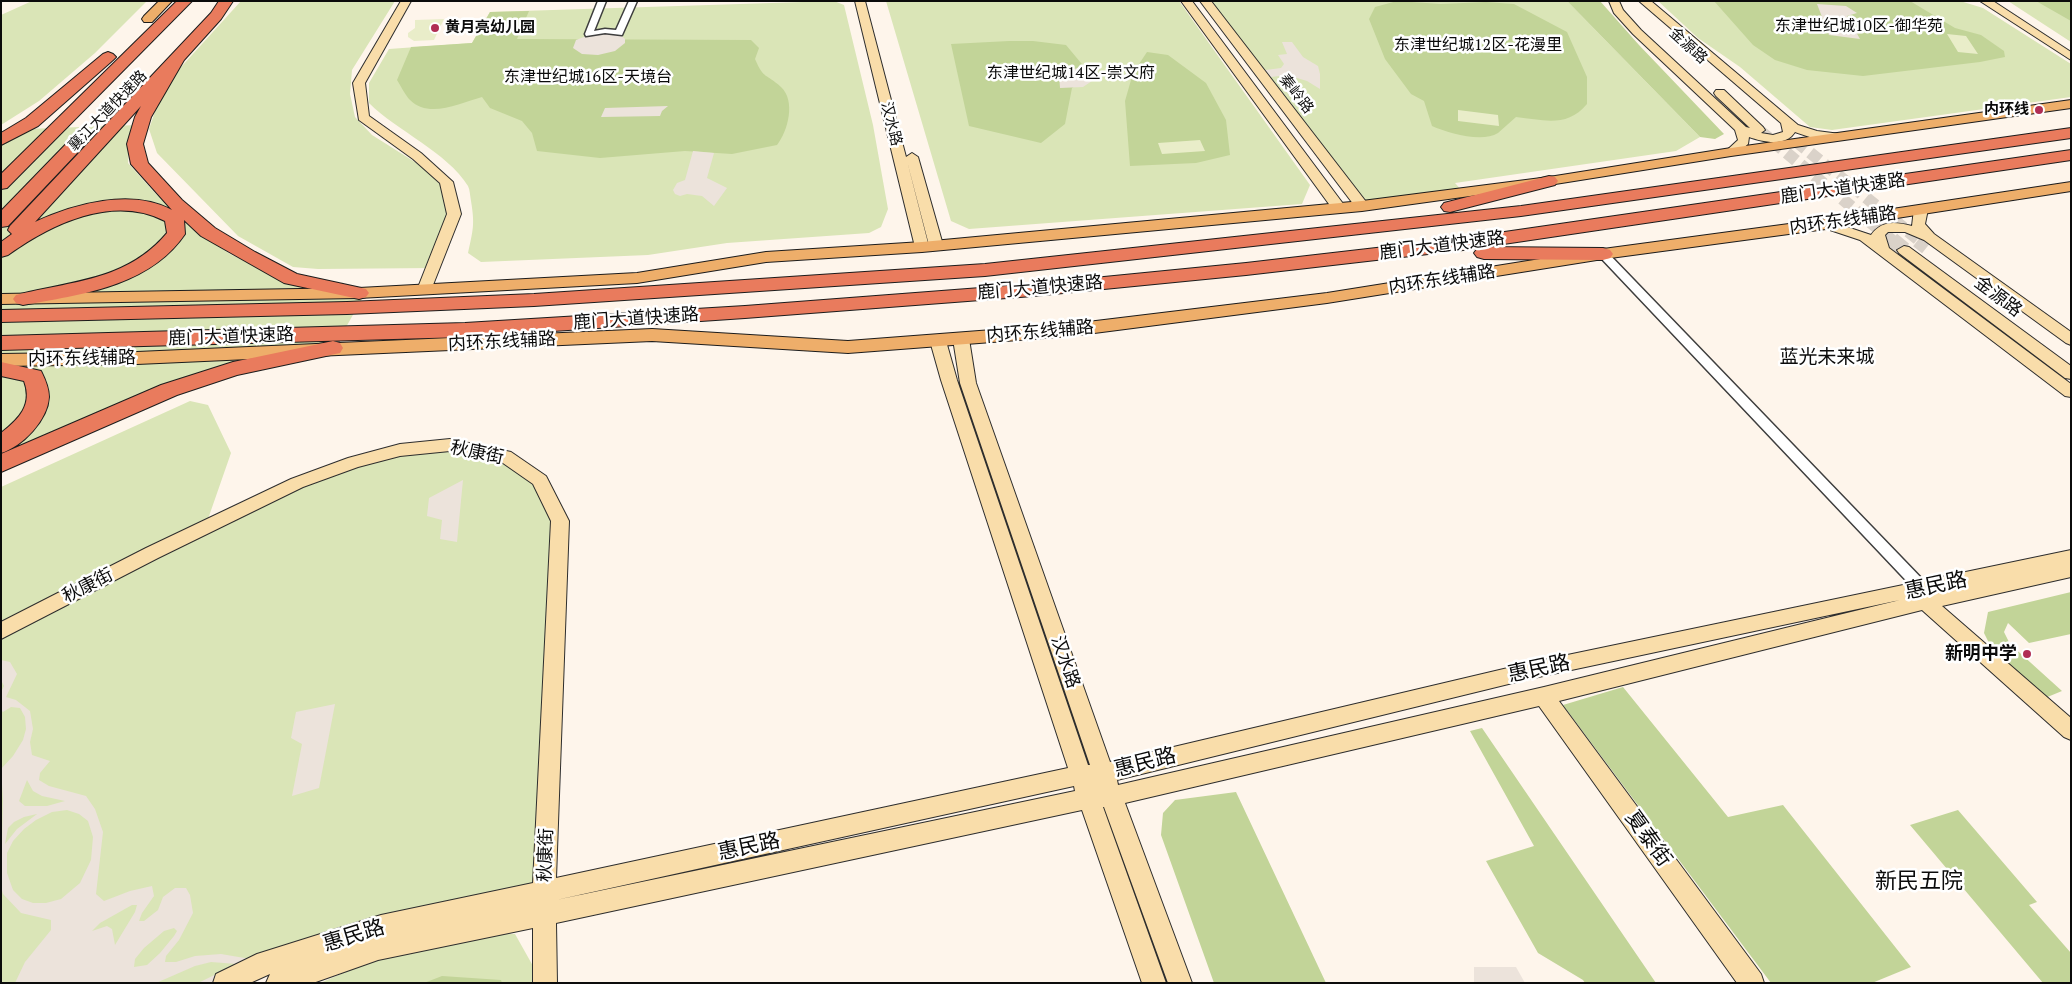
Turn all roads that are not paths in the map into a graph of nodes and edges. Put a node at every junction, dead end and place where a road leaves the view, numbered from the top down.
1 (166, 1) edge
2 (173, 1) edge
3 (185, 1) edge
4 (228, 1) edge
5 (406, 1) edge
6 (602, 1) edge
7 (632, 1) edge
8 (860, 1) edge
9 (870, 1) edge
10 (1186, 1) edge
11 (1205, 1) edge
12 (1614, 1) edge
13 (1620, 1) edge
14 (1638, 1) edge
15 (1644, 1) edge
16 (1985, 1) edge
17 (216, 9) edge
18 (148, 19) junction
19 (170, 56) junction
20 (2071, 56) edge
21 (108, 57) junction
22 (2071, 104) edge
23 (1784, 126) junction
24 (1741, 129) junction
25 (1760, 130) tunnel mouth
26 (2071, 133) edge
27 (1836, 137) junction
28 (1, 140) edge
29 (1731, 152) junction
30 (2071, 155) edge
31 (1, 161) edge
32 (1550, 181) junction
33 (1, 184) edge
34 (2071, 186) edge
35 (1362, 206) junction
36 (1339, 208) junction
37 (1921, 209) junction
38 (1, 222) edge
39 (1826, 224) junction
40 (1928, 242) junction
41 (1, 246) edge
42 (929, 246) junction
43 (1882, 248) junction
44 (1193, 249) junction
45 (1904, 250) tunnel mouth
46 (1, 251) edge
47 (1603, 254) junction
48 (1246, 269) junction
49 (854, 279) junction
50 (557, 284) junction
51 (424, 290) junction
52 (359, 293) junction
53 (981, 294) junction
54 (23, 299) junction
55 (1, 300) edge
56 (1, 316) edge
57 (562, 338) junction
58 (961, 339) junction
59 (2071, 340) edge
60 (938, 341) junction
61 (1, 343) edge
62 (334, 348) junction
63 (2071, 352) edge
64 (1, 360) edge
65 (1, 369) edge
66 (2071, 374) edge
67 (2071, 392) edge
68 (1, 445) edge
69 (1, 464) edge
70 (2071, 557) edge
71 (2071, 570) edge
72 (1924, 595) junction
73 (1, 631) edge
74 (1544, 696) junction
75 (2071, 732) edge
76 (1104, 773) junction
77 (1082, 775) junction
78 (1112, 796) junction
79 (1090, 798) junction
80 (545, 902) junction
81 (225, 983) edge
82 (278, 983) edge
83 (545, 983) edge
84 (1154, 983) edge
85 (1180, 983) edge
86 (1752, 983) edge

1 - 18 main road
2 - 18 highway
3 - 33 highway, 襄江大道快速路
4 - 17 highway
5 - 51 street
6 - 7 street
8 - 42 street, 汉水路
9 - 42 street, 汉水路
10 - 36 street, 秦岭路
11 - 35 street, 秦岭路
12 - 24 street
13 - 25 street, 金源路
14 - 23 street, 金源路
15 - 23 street
16 - 20 street
17 - 19 highway
18 - 21 highway
19 - 38 highway, 襄江大道快速路
19 - 41 highway
19 - 52 highway
21 - 28 highway
21 - 31 highway
22 - 27 main road
23 - 24 street
23 - 27 street
24 - 29 street
26 - 44 highway, 鹿门大道快速路
27 - 29 main road
29 - 32 main road
30 - 48 highway, 鹿门大道快速路
32 - 35 main road
32 - 44 highway
34 - 37 main road, 内环东线辅路
35 - 36 main road
36 - 42 main road
37 - 39 main road, 内环东线辅路
37 - 40 street
39 - 43 street
39 - 47 main road, 内环东线辅路
40 - 43 street
40 - 59 street
40 - 63 street, 金源路
42 - 50 main road
43 - 67 street
44 - 49 highway, 鹿门大道快速路
45 - 66 street, 金源路
46 - 54 highway
47 - 48 highway
47 - 58 main road, 内环东线辅路
47 - 72 street
48 - 53 highway, 鹿门大道快速路
49 - 50 highway
49 - 56 highway, 鹿门大道快速路
50 - 51 main road
51 - 52 main road
52 - 54 main road
53 - 57 highway
53 - 61 highway, 鹿门大道快速路
54 - 55 main road
57 - 60 main road, 内环东线辅路
57 - 62 main road, 内环东线辅路
58 - 60 main road, 内环东线辅路
58 - 76 street, 汉水路
60 - 77 street, 汉水路
62 - 64 main road, 内环东线辅路
62 - 69 highway
65 - 68 highway
70 - 72 street, 惠民路
71 - 72 street, 惠民路
72 - 74 street, 惠民路
72 - 75 street
72 - 76 street, 惠民路
73 - 80 street, 秋康街
74 - 78 street, 惠民路
74 - 86 street, 夏泰街
76 - 77 street, 惠民路
76 - 78 street, 汉水路
77 - 79 street, 汉水路
77 - 80 street, 惠民路
78 - 79 street, 惠民路
78 - 85 street, 汉水路
79 - 80 street, 惠民路
79 - 84 street, 汉水路
80 - 81 street, 惠民路
80 - 82 street, 惠民路
80 - 83 street, 秋康街

